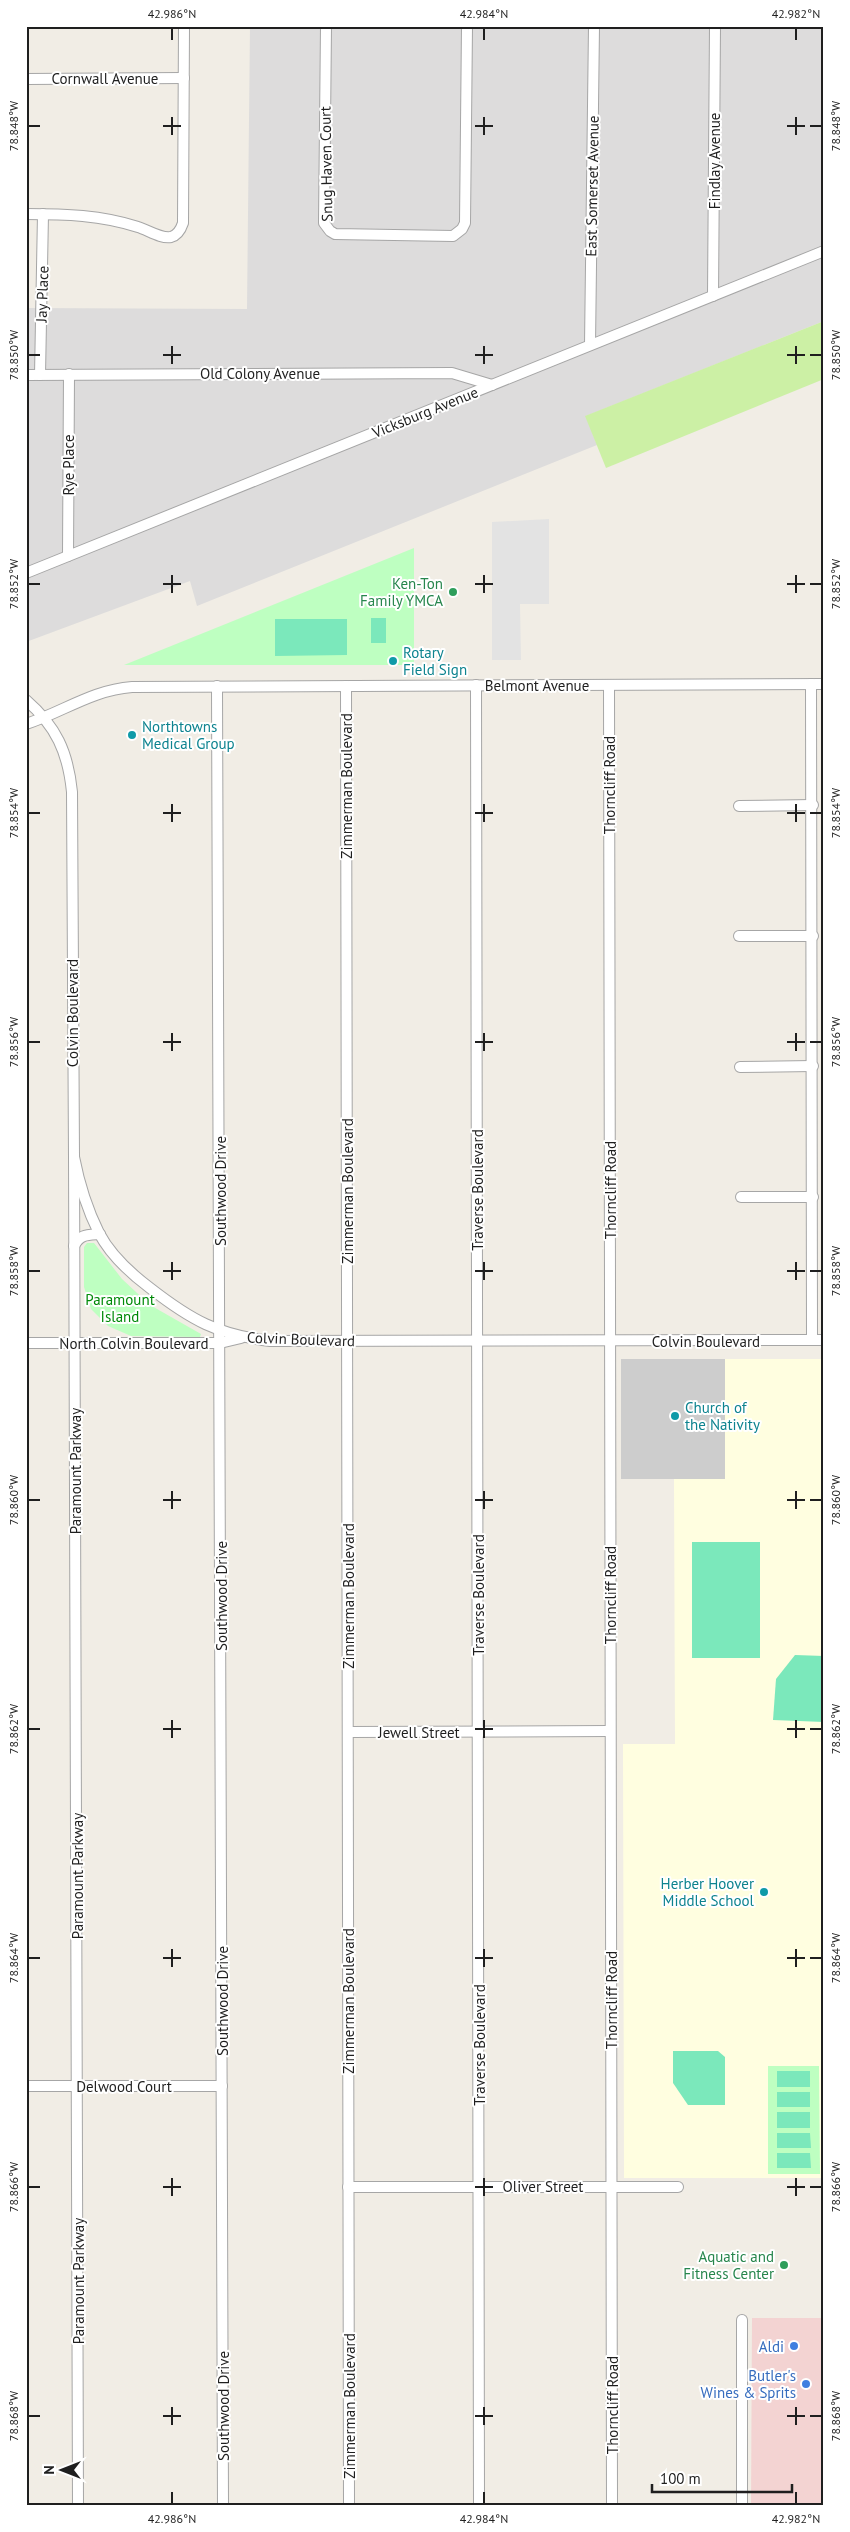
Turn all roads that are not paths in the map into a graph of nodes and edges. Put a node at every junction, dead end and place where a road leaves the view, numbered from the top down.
1 (184, 26) edge
2 (326, 26) edge
3 (467, 26) edge
4 (594, 26) edge
5 (715, 26) edge
6 (184, 78) junction
7 (26, 79) edge
8 (26, 214) edge
9 (43, 214) junction
10 (824, 251) edge
11 (713, 296) junction
12 (590, 345) junction
13 (40, 374) junction
14 (69, 374) junction
15 (26, 375) edge
16 (492, 385) junction
17 (68, 556) junction
18 (26, 573) edge
19 (609, 684) junction
20 (811, 684) junction
21 (824, 684) edge
22 (476, 685) junction
23 (217, 686) junction
24 (346, 686) junction
25 (26, 700) edge
26 (46, 718) junction
27 (26, 724) edge
28 (739, 806) dead end
29 (813, 806) junction
30 (739, 936) dead end
31 (813, 936) junction
32 (813, 1066) junction
33 (740, 1067) dead end
34 (74, 1155) junction
35 (741, 1197) dead end
36 (813, 1197) junction
37 (100, 1234) junction
38 (74, 1246) junction
39 (220, 1330) junction
40 (242, 1338) junction
41 (812, 1340) junction
42 (824, 1340) edge
43 (610, 1341) junction
44 (347, 1342) junction
45 (478, 1342) junction
46 (75, 1343) junction
47 (220, 1343) junction
48 (26, 1344) edge
49 (610, 1731) junction
50 (348, 1732) junction
51 (478, 1732) junction
52 (26, 2086) edge
53 (78, 2086) junction
54 (222, 2086) junction
55 (479, 2186) junction
56 (612, 2186) junction
57 (348, 2187) junction
58 (678, 2187) dead end
59 (742, 2320) dead end
60 (78, 2506) edge
61 (223, 2506) edge
62 (349, 2506) edge
63 (479, 2506) edge
64 (612, 2506) edge
65 (742, 2506) edge

1 - 6 street
2 - 3 street, Snug Haven Court
4 - 12 street, East Somerset Avenue
5 - 11 street, Findlay Avenue
6 - 7 street, Cornwall Avenue
6 - 9 street
8 - 9 street
9 - 13 street, Jay Place
10 - 11 street, Vicksburg Avenue
11 - 12 street, Vicksburg Avenue
12 - 16 street, Vicksburg Avenue
13 - 14 street, Old Colony Avenue
13 - 15 street, Old Colony Avenue
14 - 16 street, Old Colony Avenue
14 - 17 street, Rye Place
16 - 17 street, Vicksburg Avenue
17 - 18 street, Vicksburg Avenue
19 - 20 street, Belmont Avenue
19 - 22 street, Belmont Avenue
19 - 43 street, Thorncliff Road
20 - 21 street, Belmont Avenue
20 - 29 street
22 - 24 street, Belmont Avenue
22 - 45 street, Traverse Boulevard
23 - 24 street, Belmont Avenue
23 - 26 street, Belmont Avenue
23 - 39 street, Southwood Drive
24 - 44 street, Zimmerman Boulevard
25 - 26 street, Colvin Boulevard
26 - 27 street, Belmont Avenue
26 - 34 street, Colvin Boulevard
28 - 29 street
29 - 31 street
30 - 31 street
31 - 32 street
32 - 33 street
32 - 36 street
34 - 37 street, Colvin Boulevard
34 - 38 street, Paramount Parkway
35 - 36 street
36 - 41 street
37 - 38 street
37 - 39 street, Colvin Boulevard
38 - 46 street, Paramount Parkway
39 - 40 street, Colvin Boulevard
39 - 47 street, Southwood Drive
40 - 44 street, Colvin Boulevard
40 - 47 street, North Colvin Boulevard
41 - 42 street, Colvin Boulevard
41 - 43 street, Colvin Boulevard
43 - 45 street, Colvin Boulevard
43 - 49 street, Thorncliff Road
44 - 45 street, Colvin Boulevard
44 - 50 street, Zimmerman Boulevard
45 - 51 street, Traverse Boulevard
46 - 47 street, North Colvin Boulevard
46 - 48 street, North Colvin Boulevard
46 - 53 street, Paramount Parkway
47 - 54 street, Southwood Drive
49 - 51 street, Jewell Street
49 - 56 street, Thorncliff Road
50 - 51 street, Jewell Street
50 - 57 street, Zimmerman Boulevard
51 - 55 street, Traverse Boulevard
52 - 53 street, Delwood Court
53 - 54 street, Delwood Court
53 - 60 street, Paramount Parkway
54 - 61 street, Southwood Drive
55 - 56 street, Oliver Street
55 - 57 street, Oliver Street
55 - 63 street, Traverse Boulevard
56 - 58 street, Oliver Street
56 - 64 street, Thorncliff Road
57 - 62 street, Zimmerman Boulevard
59 - 65 street

